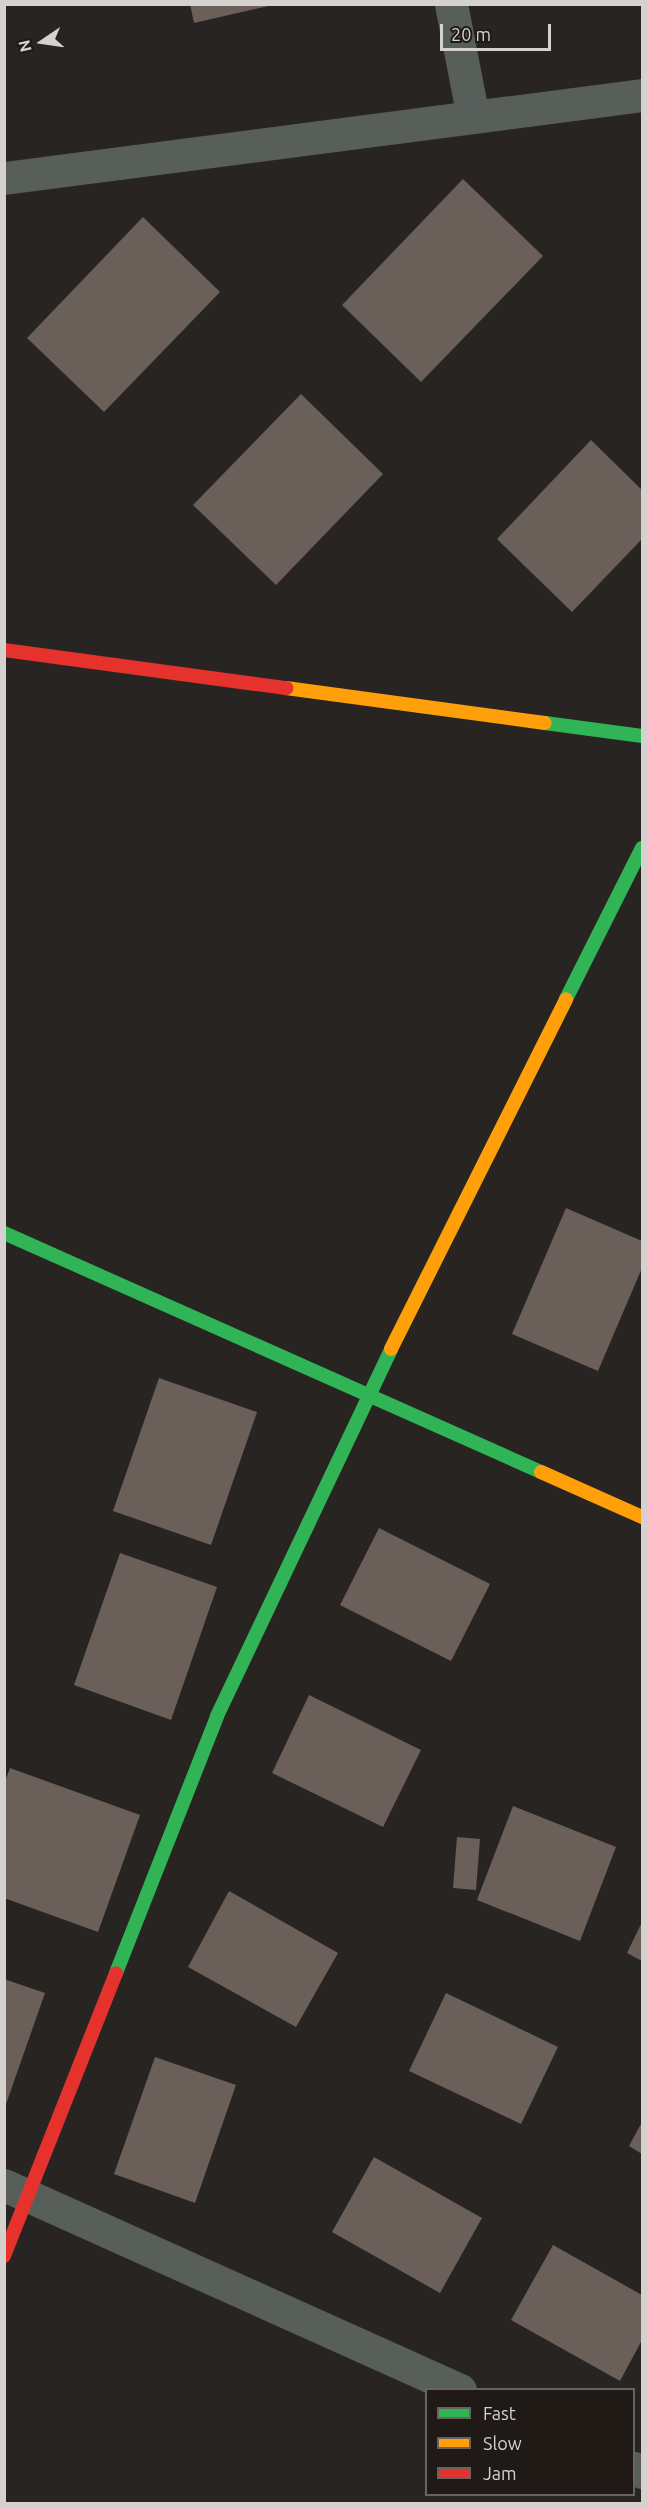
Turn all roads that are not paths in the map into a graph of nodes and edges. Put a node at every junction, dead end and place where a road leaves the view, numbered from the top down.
1 (451, 4) edge
2 (642, 95) edge
3 (472, 117) junction
4 (4, 178) edge
5 (4, 650) edge
6 (642, 736) edge
7 (642, 848) edge
8 (4, 1233) edge
9 (368, 1394) junction
10 (642, 1517) edge
11 (17, 2190) edge
12 (4, 2256) edge
13 (456, 2388) edge

1 - 3 street
2 - 3 street
3 - 4 street
5 - 6 street
7 - 9 street
8 - 9 street
9 - 10 street
9 - 11 street
11 - 12 street
11 - 13 street

